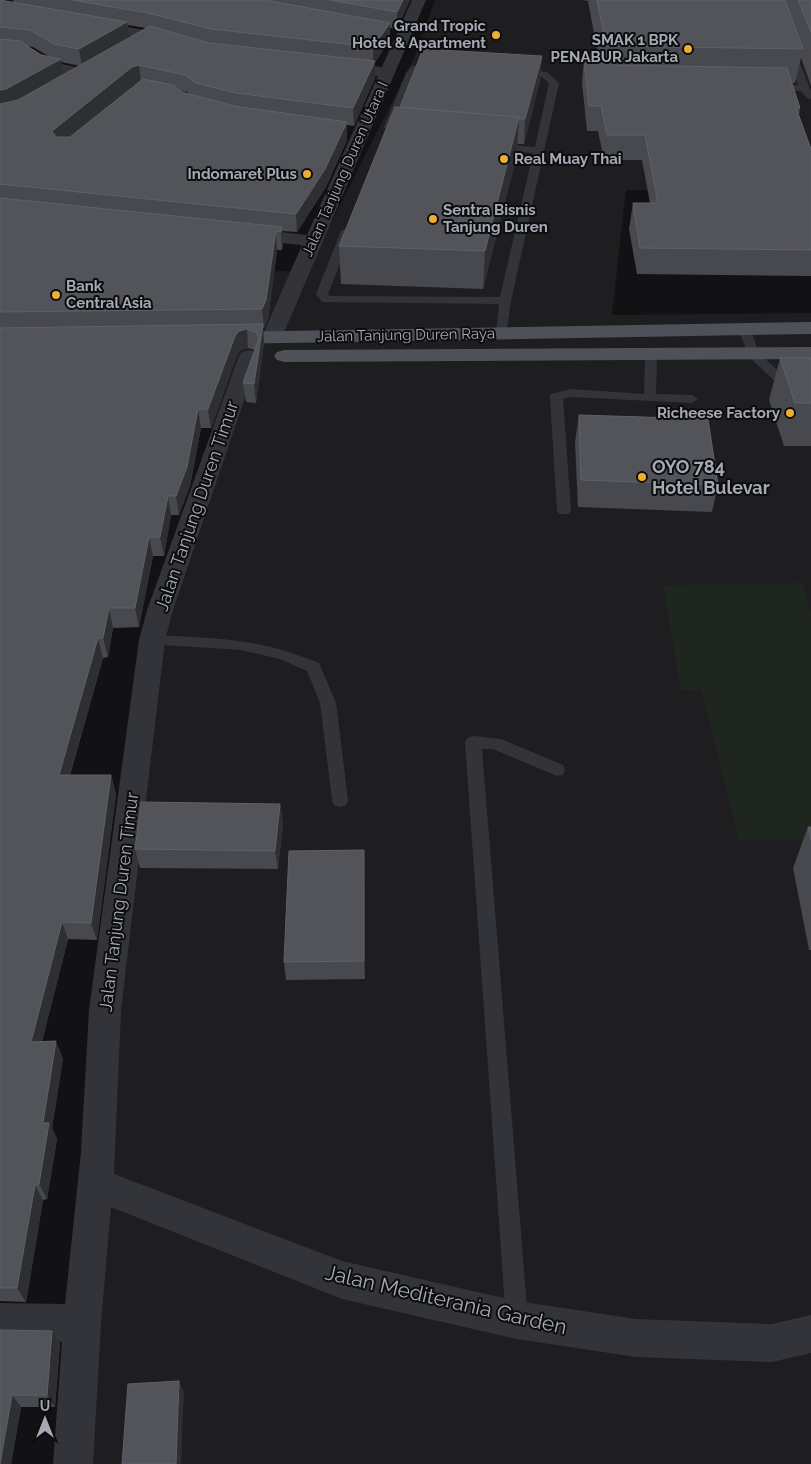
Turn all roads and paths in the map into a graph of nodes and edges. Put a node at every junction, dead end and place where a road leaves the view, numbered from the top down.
1 (419, 0) edge
2 (82, 24) edge
3 (150, 36) junction
4 (788, 42) edge
5 (188, 48) edge
6 (0, 49) edge
7 (126, 50) edge
8 (102, 64) edge
9 (319, 65) edge
10 (446, 68) edge
11 (505, 71) edge
12 (388, 72) junction
13 (86, 73) junction
14 (62, 86) edge
15 (763, 88) edge
16 (804, 88) junction
17 (811, 96) edge
18 (385, 138) edge
19 (481, 145) edge
20 (539, 150) junction
21 (351, 221) edge
22 (225, 232) edge
23 (314, 241) junction
24 (505, 301) junction
25 (744, 328) junction
26 (811, 328) edge
27 (502, 333) junction
28 (272, 337) junction
29 (204, 338) edge
30 (811, 353) edge
31 (651, 354) junction
32 (753, 354) junction
33 (219, 356) edge
34 (249, 356) junction
35 (811, 385) edge
36 (650, 398) junction
37 (692, 399) dead end
38 (564, 511) dead end
39 (152, 640) junction
40 (557, 770) dead end
41 (340, 800) dead end
42 (96, 1184) junction
43 (517, 1320) junction
44 (0, 1322) edge
45 (82, 1323) junction
46 (811, 1334) edge
47 (73, 1464) edge

1 - 12 street, Jalan Tanjung Duren Utara I
2 - 3 street
3 - 5 street
3 - 7 street
4 - 16 lane
6 - 13 street
8 - 13 street
9 - 12 street
10 - 18 lane
11 - 20 lane
12 - 23 street, Jalan Tanjung Duren Utara I
13 - 14 street
15 - 16 lane
16 - 17 lane
19 - 20 lane
20 - 24 lane
21 - 24 lane
22 - 23 street
23 - 28 street, Jalan Tanjung Duren Utara I
24 - 27 lane
25 - 26 main road, Jalan Tanjung Duren Raya
25 - 27 main road, Jalan Tanjung Duren Raya
25 - 32 lane
27 - 28 main road, Jalan Tanjung Duren Raya
28 - 29 main road, Jalan Tanjung Duren Raya
30 - 32 main road, Jalan Tanjung Duren Raya
31 - 32 main road, Jalan Tanjung Duren Raya
31 - 34 main road, Jalan Tanjung Duren Raya
31 - 36 lane
32 - 35 lane
33 - 34 main road, Jalan Tanjung Duren Raya
34 - 39 street, Jalan Tanjung Duren Timur
36 - 37 lane
36 - 38 lane
39 - 41 lane
39 - 42 street, Jalan Tanjung Duren Timur
40 - 43 lane
42 - 43 street, Jalan Mediterania Garden
42 - 45 street, Jalan Tanjung Duren Timur
43 - 46 street, Jalan Mediterania Garden
44 - 45 street
45 - 47 street, Jalan Tanjung Duren Timur

